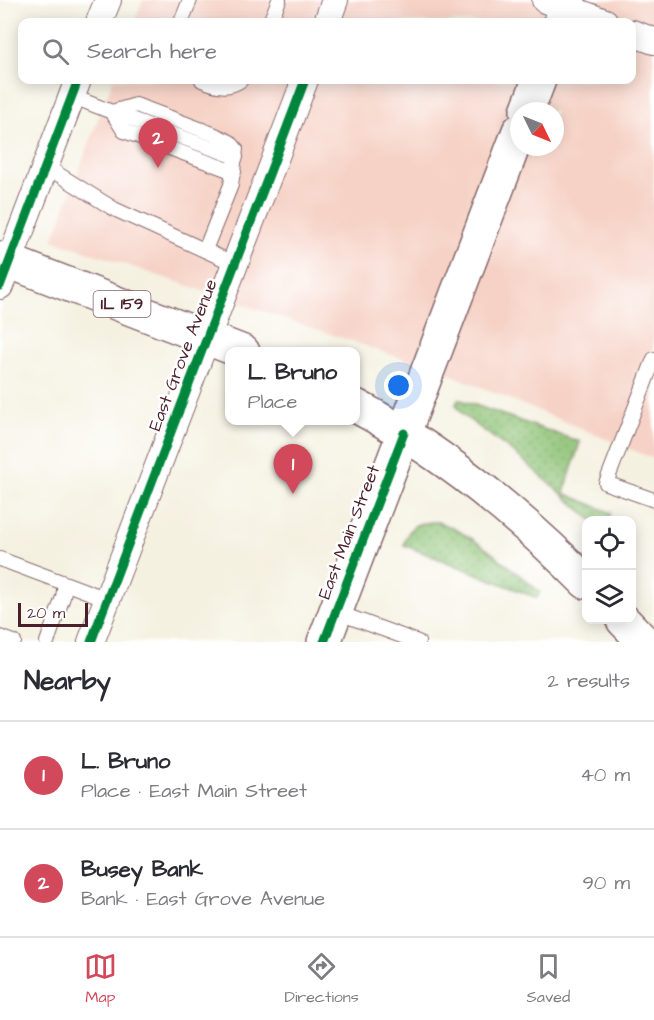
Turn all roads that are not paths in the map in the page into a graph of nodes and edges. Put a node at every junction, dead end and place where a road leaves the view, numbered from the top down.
1 (108, 0) edge
2 (190, 0) edge
3 (279, 0) edge
4 (335, 0) edge
5 (560, 8) edge
6 (101, 18) edge
7 (183, 18) edge
8 (272, 18) edge
9 (328, 18) edge
10 (592, 18) edge
11 (636, 34) edge
12 (654, 41) edge
13 (213, 84) edge
14 (234, 84) edge
15 (304, 84) edge
16 (537, 84) edge
17 (75, 88) edge
18 (530, 102) edge
19 (112, 112) junction
20 (510, 155) edge
21 (45, 166) junction
22 (234, 172) junction
23 (205, 250) junction
24 (236, 264) junction
25 (3, 269) edge
26 (208, 336) junction
27 (234, 347) edge
28 (654, 358) edge
29 (360, 408) edge
30 (404, 434) junction
31 (654, 500) edge
32 (0, 559) edge
33 (582, 578) edge
34 (65, 584) junction
35 (107, 599) junction
36 (336, 612) junction
37 (627, 624) edge
38 (0, 637) edge
39 (15, 642) edge
40 (47, 642) edge
41 (91, 642) edge
42 (324, 642) edge
43 (418, 642) edge
44 (644, 642) edge

1 - 6 street
2 - 7 lane
3 - 8 lane
4 - 9 street
5 - 10 street
11 - 12 street
13 - 14 lane
15 - 24 street, East Grove Avenue
16 - 18 main road
17 - 19 lane
17 - 21 street
19 - 22 lane
19 - 22 lane
20 - 30 main road, East Main Street
21 - 23 lane
21 - 25 street
22 - 23 lane
23 - 24 lane
24 - 26 street, East Grove Avenue
25 - 26 main road, IL 159
26 - 27 main road, IL 159
26 - 35 street, East Grove Avenue
28 - 31 lane
29 - 30 main road
30 - 33 main road
30 - 36 main road, East Main Street
32 - 34 lane
34 - 35 lane
34 - 40 lane
35 - 41 street, East Grove Avenue
36 - 42 main road, East Main Street
36 - 43 lane
37 - 44 main road
38 - 39 lane

